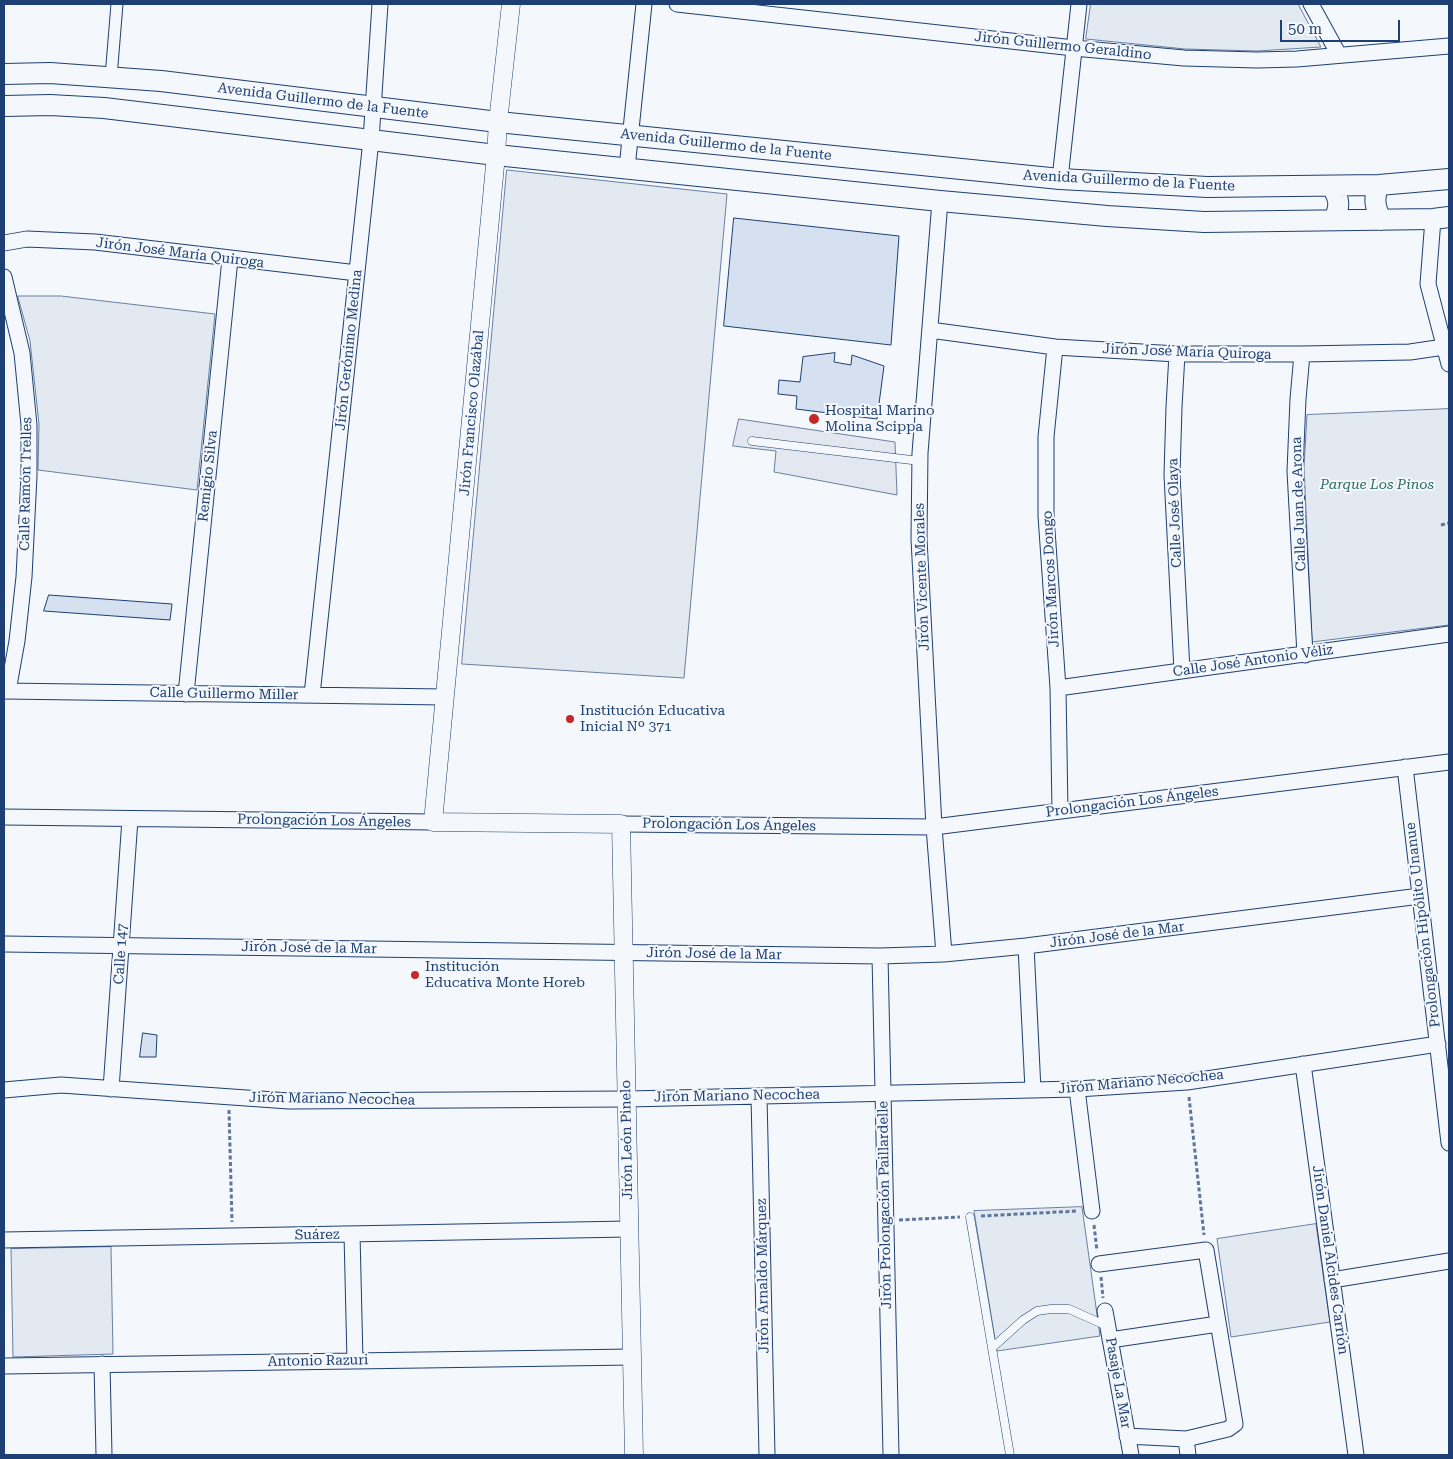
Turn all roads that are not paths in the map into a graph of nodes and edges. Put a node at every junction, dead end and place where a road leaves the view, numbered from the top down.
1 (117, 4) edge
2 (380, 4) edge
3 (511, 4) edge
4 (644, 4) edge
5 (677, 4) edge
6 (1079, 4) edge
7 (1311, 4) edge
8 (1449, 46) edge
9 (1074, 48) junction
10 (1340, 56) junction
11 (4, 74) edge
12 (111, 77) junction
13 (4, 106) edge
14 (374, 107) junction
15 (498, 122) junction
16 (630, 135) junction
17 (371, 140) junction
18 (496, 155) junction
19 (627, 168) junction
20 (1060, 179) junction
21 (1449, 179) edge
22 (1379, 185) junction
23 (1332, 187) junction
24 (940, 201) junction
25 (1441, 218) edge
26 (1334, 220) junction
27 (1381, 220) junction
28 (4, 243) edge
29 (230, 259) junction
30 (357, 273) junction
31 (4, 277) edge
32 (930, 330) junction
33 (1055, 346) junction
34 (1444, 347) junction
35 (1177, 354) junction
36 (1302, 354) junction
37 (1449, 364) edge
38 (752, 441) dead end
39 (920, 461) junction
40 (1449, 634) edge
41 (1305, 654) junction
42 (1182, 671) junction
43 (1058, 688) junction
44 (6, 691) edge
45 (186, 694) junction
46 (312, 695) junction
47 (445, 697) junction
48 (1449, 762) edge
49 (1405, 767) junction
50 (1060, 811) junction
51 (4, 817) edge
52 (130, 819) junction
53 (433, 822) junction
54 (621, 824) junction
55 (934, 827) junction
56 (1420, 896) junction
57 (4, 944) edge
58 (122, 946) junction
59 (1026, 946) junction
60 (624, 952) junction
61 (944, 954) junction
62 (880, 956) junction
63 (1438, 1044) junction
64 (1304, 1064) junction
65 (1077, 1089) junction
66 (4, 1090) edge
67 (111, 1090) junction
68 (1033, 1090) junction
69 (883, 1093) junction
70 (758, 1096) junction
71 (626, 1099) junction
72 (1449, 1143) edge
73 (1092, 1211) road end
74 (970, 1217) road end
75 (629, 1229) junction
76 (352, 1234) junction
77 (4, 1240) edge
78 (1449, 1261) edge
79 (1099, 1264) dead end
80 (1332, 1280) junction
81 (1218, 1324) junction
82 (1107, 1326) junction
83 (992, 1348) junction
84 (632, 1357) junction
85 (355, 1361) junction
86 (102, 1364) junction
87 (4, 1366) edge
88 (1127, 1436) junction
89 (1186, 1439) junction
90 (104, 1455) edge
91 (634, 1455) edge
92 (767, 1455) edge
93 (891, 1455) edge
94 (1010, 1455) edge
95 (1130, 1455) edge
96 (1188, 1455) edge
97 (1356, 1455) edge

1 - 12 street
2 - 14 street, Jirón Gerónimo Medina
3 - 15 street, Jirón Francisco Olazábal
4 - 16 street
5 - 9 street, Jirón Guillermo Geraldino
6 - 9 street
7 - 10 street
8 - 10 street, Jirón Guillermo Geraldino
9 - 10 street, Jirón Guillermo Geraldino
9 - 20 street
11 - 12 main road, Avenida Guillermo de la Fuente
12 - 14 main road, Avenida Guillermo de la Fuente
13 - 17 main road
14 - 15 main road, Avenida Guillermo de la Fuente
14 - 17 street, Jirón Gerónimo Medina
15 - 16 main road, Avenida Guillermo de la Fuente
15 - 18 street, Jirón Francisco Olazábal
16 - 19 street
16 - 20 main road, Avenida Guillermo de la Fuente
17 - 18 main road
17 - 30 street, Jirón Gerónimo Medina
18 - 19 main road
18 - 47 street, Jirón Francisco Olazábal
19 - 24 main road
20 - 23 main road, Avenida Guillermo de la Fuente
21 - 22 main road, Avenida Guillermo de la Fuente
22 - 23 main road, Avenida Guillermo de la Fuente
22 - 27 main road
23 - 26 main road
24 - 26 main road
24 - 32 street, Jirón Vicente Morales
25 - 27 main road
25 - 34 street
26 - 27 main road
28 - 29 street, Jirón José María Quiroga
29 - 30 street, Jirón José María Quiroga
29 - 45 street, Remigio Silva
30 - 46 street, Jirón Gerónimo Medina
31 - 44 street, Calle Ramón Trelles
32 - 33 street, Jirón José María Quiroga
32 - 39 street, Jirón Vicente Morales
33 - 35 street, Jirón José María Quiroga
33 - 43 street, Jirón Marcos Dongo
34 - 36 street, Jirón José María Quiroga
34 - 37 street
35 - 36 street, Jirón José María Quiroga
35 - 42 street, Calle José Olaya
36 - 41 street, Calle Juan de Arona
38 - 39 lane
39 - 55 street, Jirón Vicente Morales
40 - 41 street, Calle José Antonio Véliz
41 - 42 street, Calle José Antonio Véliz
42 - 43 street, Calle José Antonio Véliz
43 - 50 street, Jirón Marcos Dongo
44 - 45 street, Calle Guillermo Miller
45 - 46 street, Calle Guillermo Miller
46 - 47 street, Calle Guillermo Miller
47 - 53 street, Jirón Francisco Olazábal
48 - 49 street, Prolongación Los Ángeles
49 - 50 street, Prolongación Los Ángeles
49 - 56 street, Prolongación Hipólito Unanue
50 - 55 street, Prolongación Los Ángeles
51 - 52 street, Prolongación Los Ángeles
52 - 53 street, Prolongación Los Ángeles
52 - 58 street, Calle 147
53 - 54 street, Prolongación Los Ángeles
54 - 55 street, Prolongación Los Ángeles
54 - 60 street, Jirón León Pinelo
55 - 61 street, Jirón Vicente Morales
56 - 59 street, Jirón José de la Mar
56 - 63 street, Prolongación Hipólito Unanue
57 - 58 street, Jirón José de la Mar
58 - 60 street, Jirón José de la Mar
58 - 67 street, Calle 147
59 - 61 street, Jirón José de la Mar
59 - 68 street
60 - 62 street, Jirón José de la Mar
60 - 71 street, Jirón León Pinelo
61 - 62 street, Jirón José de la Mar
62 - 69 street, Jirón Prolongación Paillardelle
63 - 64 street, Jirón Mariano Necochea
63 - 72 street, Prolongación Hipólito Unanue
64 - 65 street, Jirón Mariano Necochea
64 - 80 street, Jirón Daniel Alcides Carrión
65 - 68 street, Jirón Mariano Necochea
65 - 73 street
66 - 67 street, Jirón Mariano Necochea
67 - 71 street, Jirón Mariano Necochea
68 - 69 street, Jirón Mariano Necochea
69 - 70 street, Jirón Mariano Necochea
69 - 93 street, Jirón Prolongación Paillardelle
70 - 71 street, Jirón Mariano Necochea
70 - 92 street, Jirón Arnaldo Márquez
71 - 75 street, Jirón León Pinelo
74 - 83 lane
75 - 76 street, Suárez
75 - 84 street, Jirón León Pinelo
76 - 77 street, Suárez
76 - 85 street
78 - 80 street
79 - 81 street
80 - 97 street, Jirón Daniel Alcides Carrión
81 - 82 street
81 - 89 street
82 - 83 lane
82 - 88 street, Pasaje La Mar
83 - 94 lane
84 - 85 street, Antonio Razuri
84 - 91 street, Jirón León Pinelo
85 - 86 street, Antonio Razuri
86 - 87 street, Antonio Razuri
86 - 90 street
88 - 89 street
88 - 95 street, Pasaje La Mar
89 - 96 street

